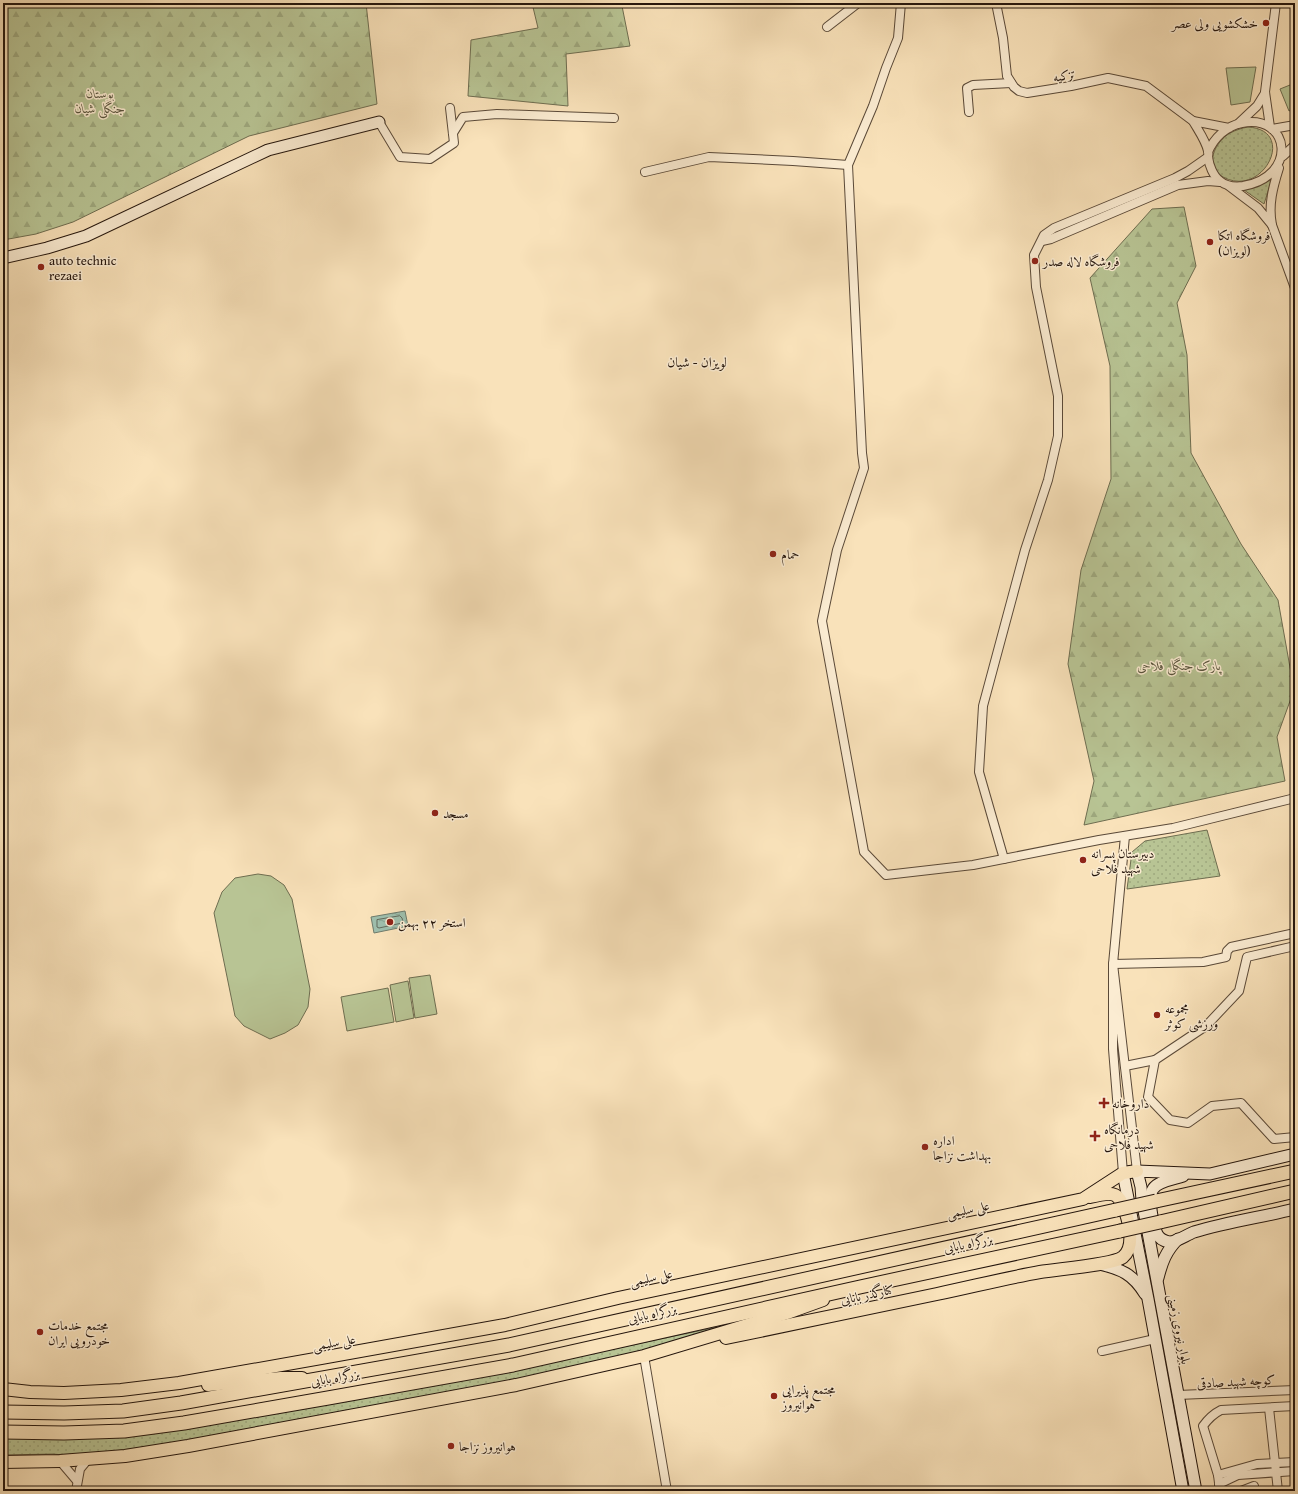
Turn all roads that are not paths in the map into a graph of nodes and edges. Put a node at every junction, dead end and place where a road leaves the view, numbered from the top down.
1 (858, 3) edge
2 (901, 3) edge
3 (996, 3) edge
4 (1276, 3) edge
5 (827, 27) dead end
6 (1010, 83) junction
7 (1265, 92) junction
8 (450, 108) dead end
9 (969, 112) dead end
10 (614, 118) dead end
11 (1193, 121) junction
12 (379, 122) joint
13 (1238, 124) junction
14 (1295, 125) edge
15 (1229, 128) junction
16 (1271, 128) junction
17 (453, 133) junction
18 (1295, 145) edge
19 (1208, 154) junction
20 (1283, 156) junction
21 (848, 165) junction
22 (1279, 166) junction
23 (645, 172) dead end
24 (1177, 182) junction
25 (1220, 182) junction
26 (1229, 186) junction
27 (1272, 225) junction
28 (3, 258) edge
29 (1295, 288) edge
30 (1295, 798) edge
31 (1125, 836) junction
32 (1004, 859) junction
33 (1295, 933) edge
34 (1295, 946) edge
35 (1113, 964) junction
36 (1155, 1060) junction
37 (1125, 1066) junction
38 (1295, 1137) edge
39 (1295, 1154) edge
40 (1137, 1171) junction
41 (1293, 1171) edge
42 (1123, 1173) junction
43 (1188, 1174) junction
44 (1295, 1191) edge
45 (1083, 1199) junction
46 (1295, 1209) edge
47 (1179, 1239) junction
48 (1097, 1264) junction
49 (1157, 1282) junction
50 (860, 1287) junction
51 (1148, 1299) junction
52 (1155, 1339) junction
53 (1102, 1351) dead end
54 (644, 1356) junction
55 (325, 1378) junction
56 (3, 1389) edge
57 (121, 1390) junction
58 (1295, 1390) edge
59 (1178, 1396) junction
60 (1295, 1406) edge
61 (1269, 1408) junction
62 (3, 1412) edge
63 (3, 1432) edge
64 (89, 1458) junction
65 (60, 1461) junction
66 (3, 1462) edge
67 (1275, 1462) junction
68 (1295, 1462) edge
69 (1295, 1471) edge
70 (1276, 1472) junction
71 (77, 1481) junction
72 (1219, 1483) edge
73 (1254, 1486) dead end
74 (76, 1491) edge
75 (667, 1491) edge
76 (1183, 1491) edge
77 (1196, 1491) edge
78 (1241, 1491) edge
79 (1278, 1491) edge

1 - 5 street
2 - 21 street
3 - 6 street
4 - 7 street
6 - 9 street
6 - 11 street, تزکیه
7 - 13 street
7 - 16 street
8 - 17 street
10 - 17 street
11 - 15 street, تزکیه
11 - 19 street, تزکیه
12 - 17 street
12 - 28 main road
13 - 15 street
13 - 16 street
14 - 16 street
15 - 19 street
16 - 20 street
18 - 20 street
19 - 24 street
19 - 25 street
20 - 22 street
21 - 23 street
21 - 32 street
22 - 26 street
22 - 27 street
24 - 25 street
24 - 32 street
25 - 26 street
26 - 27 street
27 - 29 street
30 - 31 street
31 - 32 street
31 - 35 street
33 - 35 street
34 - 36 street
35 - 37 street
35 - 42 street
36 - 37 street
36 - 38 street
37 - 40 street
39 - 43 main road, علی سلیمی
40 - 42 main road, علی سلیمی
40 - 43 main road, علی سلیمی
40 - 49 main road, بلوار نیروی زمینی
41 - 55 highway, بزرگراه بابایی, bridge
42 - 45 main road, علی سلیمی
42 - 51 main road, بلوار نیروی زمینی
43 - 47 main road
44 - 50 highway, بزرگراه بابایی, bridge
45 - 48 main road, کنارگذر بابایی
45 - 57 main road, علی سلیمی
46 - 47 main road
47 - 49 main road
48 - 51 main road
48 - 54 main road, کنارگذر بابایی
49 - 59 main road, بلوار نیروی زمینی
50 - 54 main road
50 - 63 highway, بزرگراه بابایی
51 - 52 main road, بلوار نیروی زمینی
52 - 53 street
52 - 76 main road, بلوار نیروی زمینی
54 - 64 main road
54 - 75 street
55 - 57 main road
55 - 62 highway, بزرگراه بابایی
56 - 57 main road, علی سلیمی
58 - 59 street, کوچه شهید صادقی
59 - 77 main road, بلوار نیروی زمینی
60 - 61 street
61 - 67 street
61 - 72 street
64 - 65 main road
64 - 71 street
65 - 66 main road
65 - 71 street
67 - 68 street
67 - 70 street
67 - 72 street
69 - 70 street
70 - 72 street
70 - 79 street
71 - 74 street
73 - 78 street

